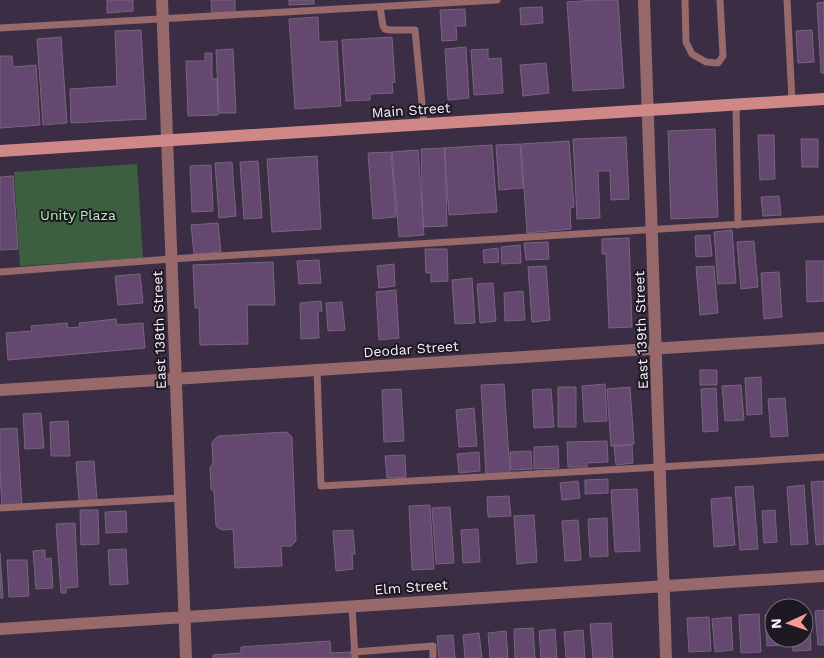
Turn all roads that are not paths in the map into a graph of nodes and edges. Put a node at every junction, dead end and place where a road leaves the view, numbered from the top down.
1 (162, 0) edge
2 (497, 0) edge
3 (644, 0) edge
4 (686, 0) edge
5 (720, 0) edge
6 (787, 0) edge
7 (380, 7) junction
8 (163, 19) junction
9 (0, 28) edge
10 (824, 99) edge
11 (792, 101) junction
12 (736, 104) junction
13 (648, 110) junction
14 (424, 124) junction
15 (167, 141) junction
16 (0, 151) edge
17 (824, 220) edge
18 (738, 225) junction
19 (652, 230) junction
20 (172, 259) junction
21 (0, 272) edge
22 (824, 338) edge
23 (656, 348) junction
24 (317, 370) junction
25 (176, 379) junction
26 (0, 390) edge
27 (824, 457) edge
28 (660, 467) junction
29 (180, 498) junction
30 (0, 508) edge
31 (824, 576) edge
32 (664, 586) junction
33 (352, 606) junction
34 (184, 617) junction
35 (0, 629) edge
36 (354, 655) edge
37 (186, 658) edge
38 (433, 658) edge
39 (666, 658) edge

1 - 8 street, East 138th Street
2 - 7 lane
3 - 13 street, East 139th Street
4 - 5 lane
6 - 11 lane
7 - 8 lane
7 - 14 lane
8 - 9 lane
8 - 15 street, East 138th Street
10 - 11 street, Main Street
11 - 12 street, Main Street
12 - 13 street, Main Street
12 - 18 lane
13 - 14 street, Main Street
13 - 19 street, East 139th Street
14 - 15 street, Main Street
15 - 16 street, Main Street
15 - 20 street, East 138th Street
17 - 18 lane
18 - 19 lane
19 - 20 lane
19 - 23 street, East 139th Street
20 - 21 lane
20 - 25 street, East 138th Street
22 - 23 street, Deodar Street
23 - 24 street, Deodar Street
23 - 28 street, East 139th Street
24 - 25 street, Deodar Street
24 - 28 lane
25 - 26 street, Deodar Street
25 - 29 street, East 138th Street
27 - 28 lane
28 - 32 street, East 139th Street
29 - 30 lane
29 - 34 street, East 138th Street
31 - 32 street, Elm Street
32 - 33 street, Elm Street
32 - 39 street, East 139th Street
33 - 34 street, Elm Street
33 - 36 lane
34 - 35 street, Elm Street
34 - 37 street, East 138th Street
36 - 38 lane

